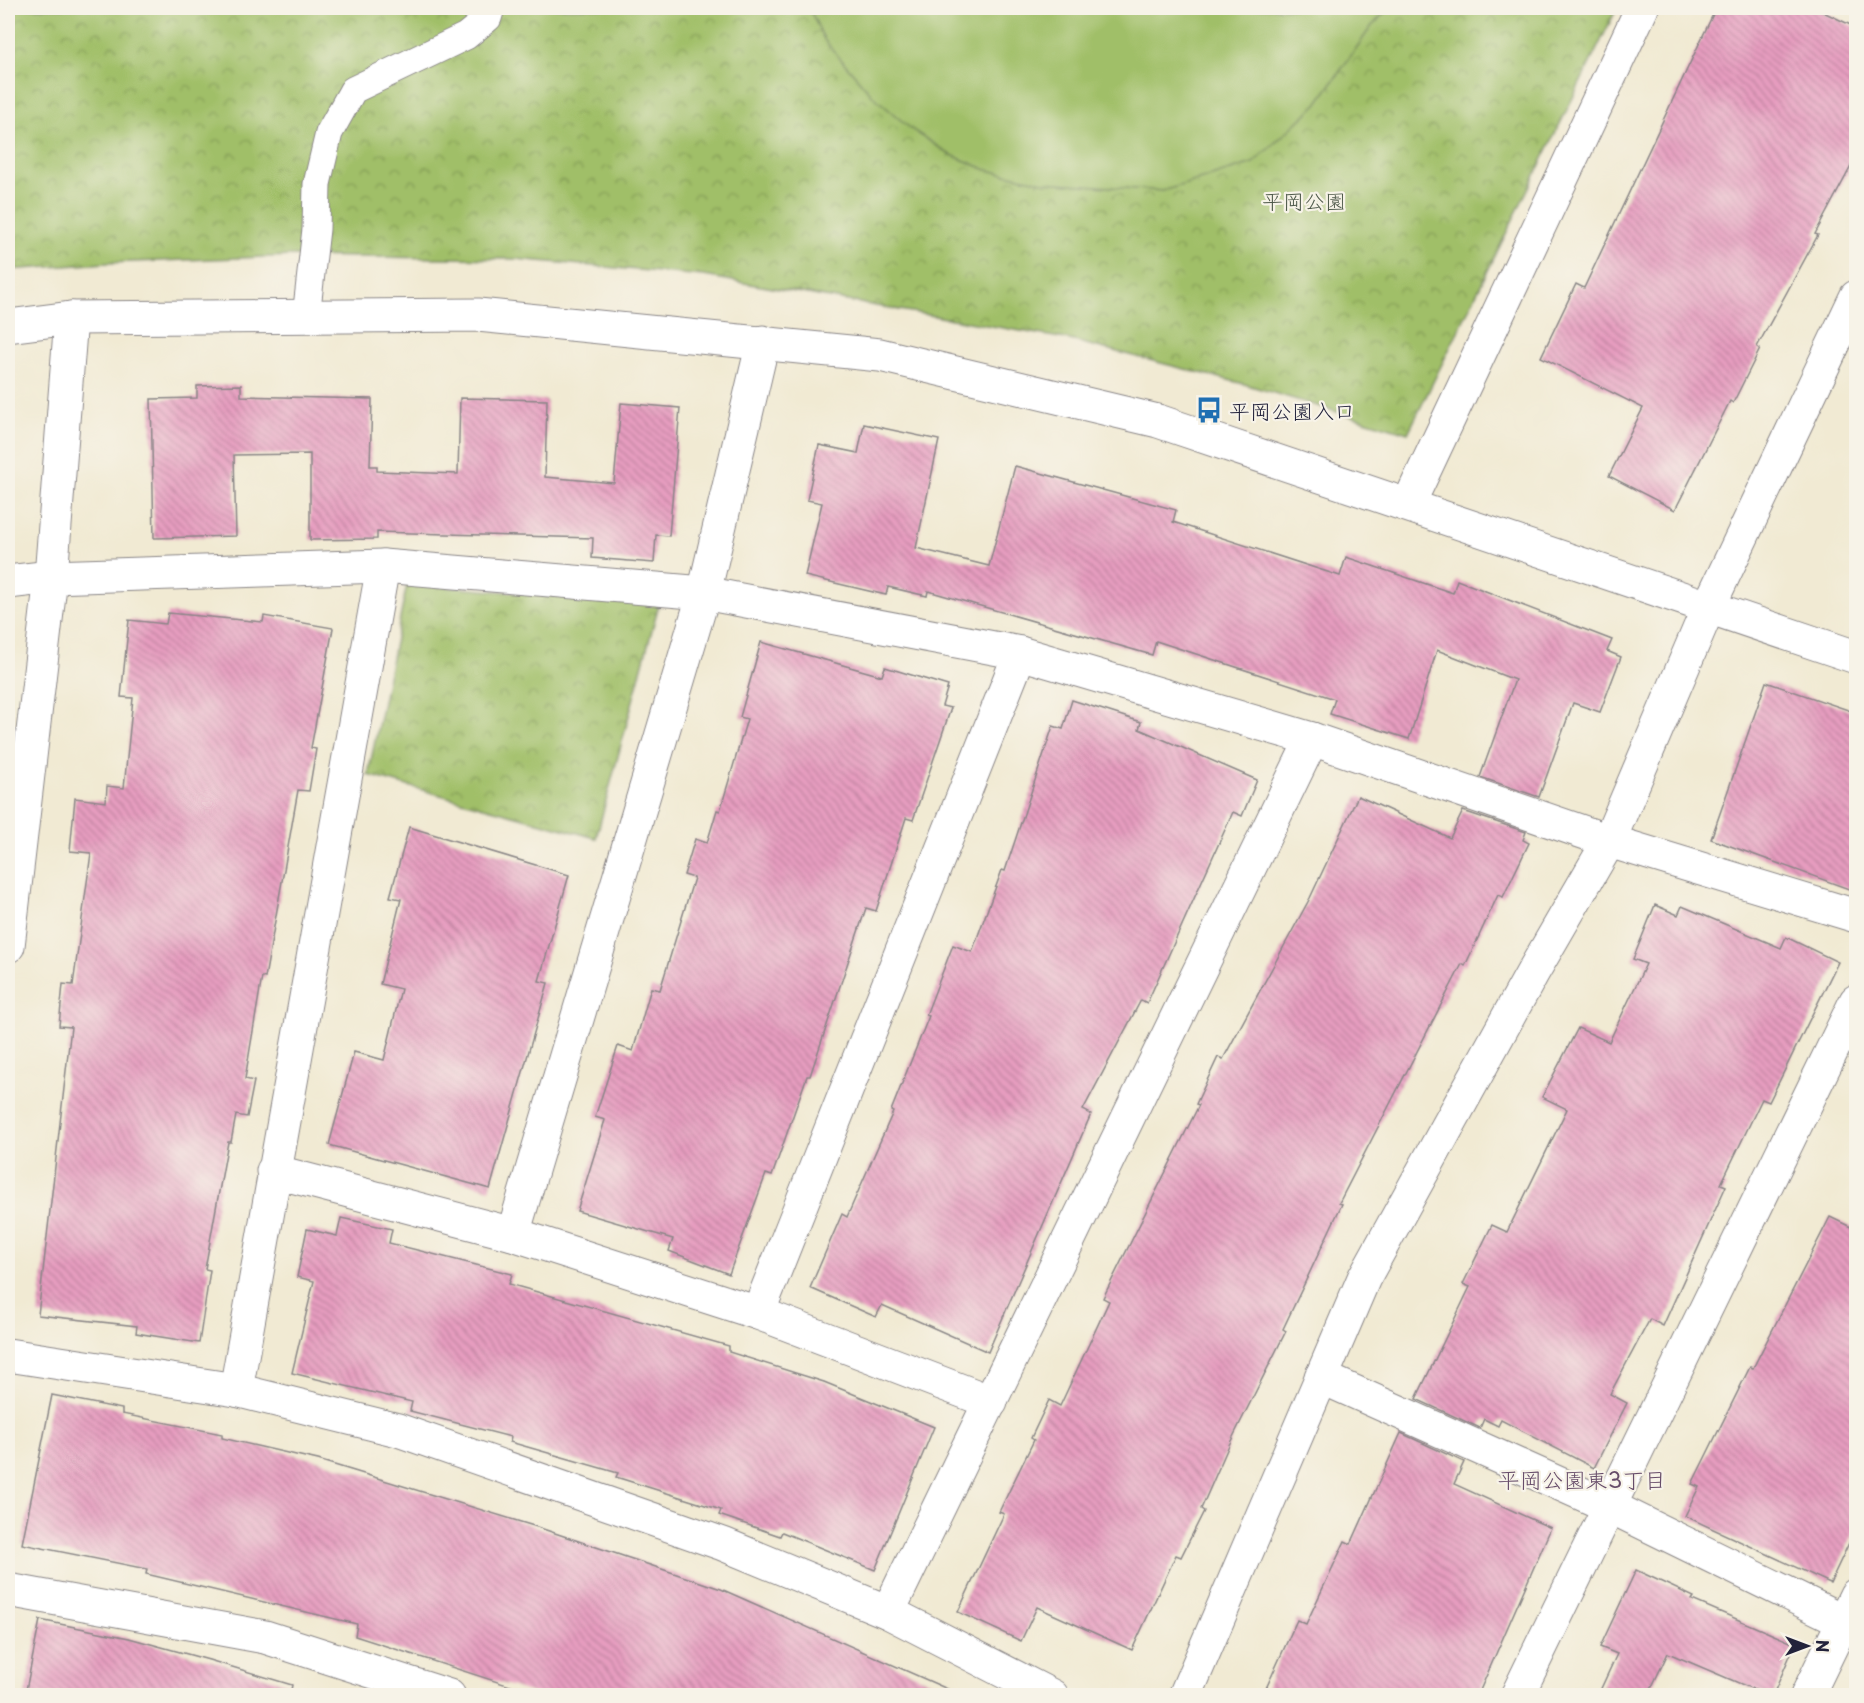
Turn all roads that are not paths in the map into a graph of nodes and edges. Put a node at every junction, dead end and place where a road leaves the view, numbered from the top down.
1 (491, 8) edge
2 (1642, 8) edge
3 (1853, 315) edge
4 (306, 317) junction
5 (71, 318) junction
6 (8, 326) edge
7 (763, 342) junction
8 (1409, 503) junction
9 (382, 566) junction
10 (51, 577) junction
11 (8, 582) edge
12 (704, 593) junction
13 (1709, 606) junction
14 (1020, 653) junction
15 (1857, 657) edge
16 (1312, 740) junction
17 (1609, 841) junction
18 (1857, 916) edge
19 (8, 946) edge
20 (1857, 1001) edge
21 (273, 1171) junction
22 (513, 1234) junction
23 (758, 1313) junction
24 (8, 1355) edge
25 (1321, 1377) junction
26 (236, 1390) junction
27 (992, 1402) junction
28 (1609, 1506) junction
29 (8, 1590) edge
30 (888, 1612) junction
31 (1852, 1614) edge
32 (449, 1695) edge
33 (1052, 1695) edge
34 (1185, 1695) edge
35 (1517, 1695) edge
36 (1807, 1695) edge

1 - 4 lane
2 - 8 street
3 - 13 street
4 - 5 street
4 - 7 street
5 - 6 street
5 - 10 street
7 - 8 street
7 - 12 street
8 - 13 street
9 - 10 street
9 - 12 street
9 - 21 street
10 - 11 street
10 - 19 street
12 - 14 street
12 - 22 street
13 - 15 street
13 - 17 street
14 - 16 street
14 - 23 street
16 - 17 street
16 - 27 street
17 - 18 street
17 - 25 street
20 - 28 street
21 - 22 street
21 - 26 street
22 - 23 street
23 - 27 street
24 - 26 street
25 - 28 street
25 - 34 street
26 - 30 street
27 - 30 street
28 - 31 street
28 - 35 street
29 - 32 street
30 - 33 street
31 - 36 street

